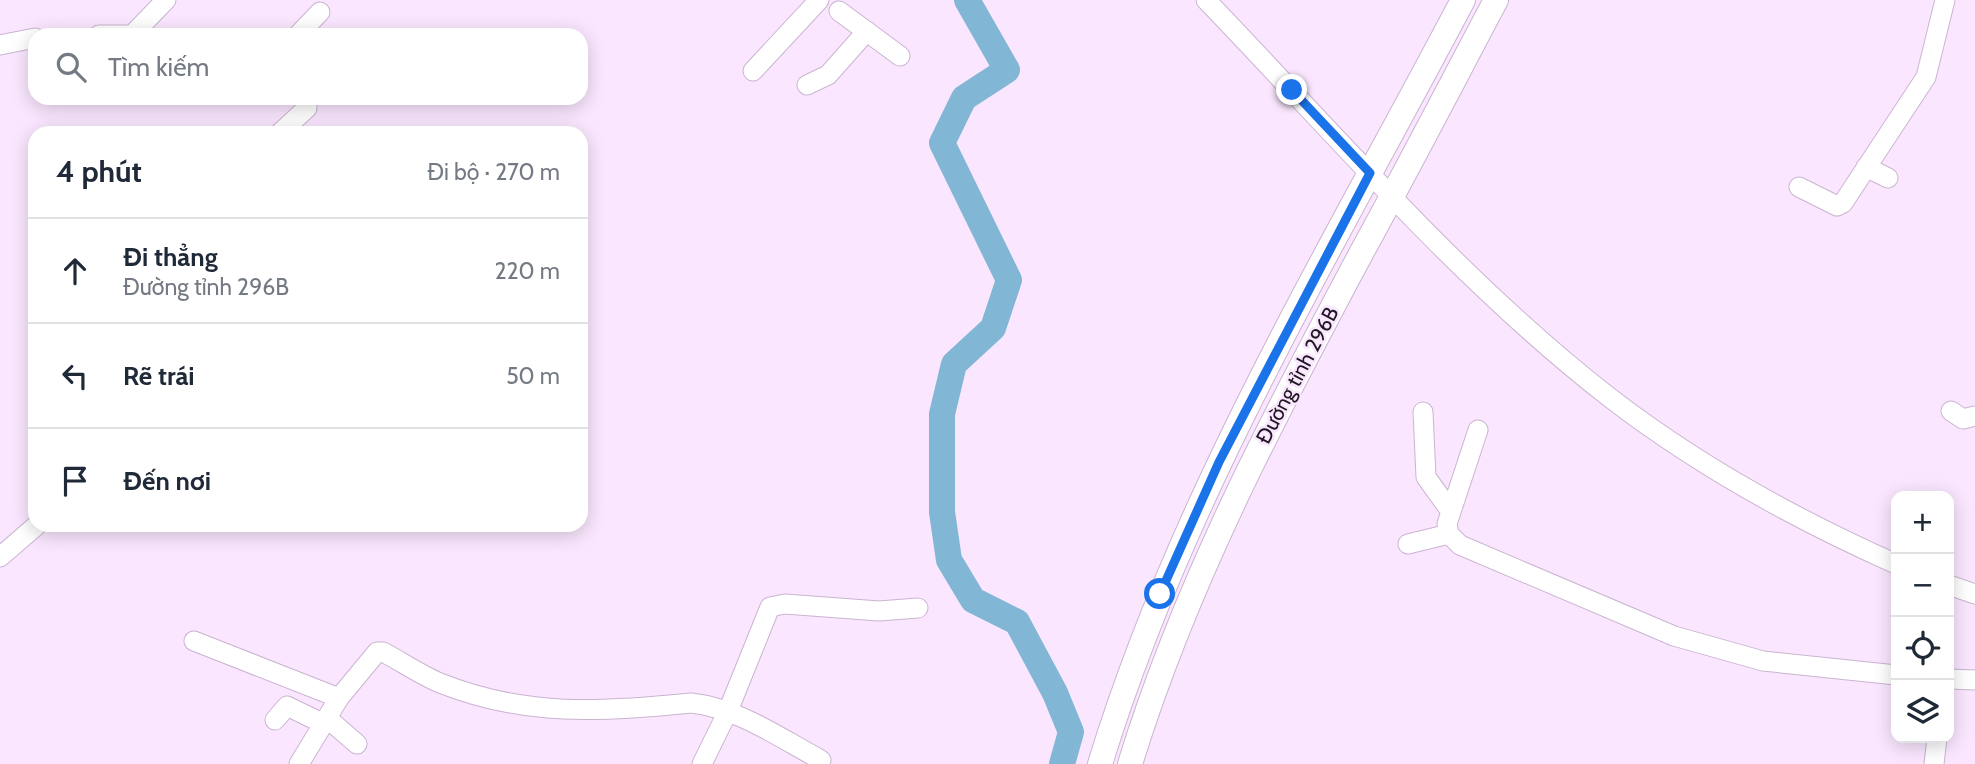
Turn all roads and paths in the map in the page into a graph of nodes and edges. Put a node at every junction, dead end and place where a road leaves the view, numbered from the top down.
1 (166, 0) edge
2 (1206, 0) edge
3 (1463, 0) edge
4 (1496, 0) edge
5 (1945, 0) edge
6 (826, 3) edge
7 (320, 12) dead end
8 (139, 28) edge
9 (305, 28) edge
10 (867, 31) junction
11 (28, 39) edge
12 (0, 45) edge
13 (900, 56) dead end
14 (753, 71) dead end
15 (807, 85) dead end
16 (307, 105) edge
17 (288, 126) edge
18 (1866, 167) junction
19 (1370, 173) junction
20 (1888, 178) dead end
21 (1799, 187) dead end
22 (1392, 196) junction
23 (1951, 411) dead end
24 (1423, 412) dead end
25 (1975, 416) edge
26 (1478, 430) dead end
27 (1449, 509) junction
28 (29, 532) edge
29 (1449, 534) junction
30 (1408, 544) dead end
31 (0, 557) edge
32 (1891, 562) edge
33 (1954, 587) edge
34 (1975, 594) edge
35 (918, 608) dead end
36 (194, 641) dead end
37 (1891, 675) edge
38 (1954, 679) edge
39 (1975, 680) edge
40 (339, 698) junction
41 (728, 711) junction
42 (275, 720) dead end
43 (326, 721) junction
44 (1936, 743) edge
45 (357, 744) dead end
46 (821, 760) dead end
47 (707, 762) edge
48 (299, 764) edge
49 (1100, 764) edge
50 (1129, 764) edge
51 (1934, 764) edge

1 - 8 street
2 - 19 street
3 - 19 main road, Đường tỉnh 296B
4 - 22 main road, Đường tỉnh 296B
5 - 18 street
6 - 10 street
6 - 14 street
7 - 9 street
10 - 13 street
10 - 15 street
11 - 12 street
16 - 17 street
18 - 20 street
18 - 21 street
19 - 22 street
19 - 49 main road, Đường tỉnh 296B
22 - 32 street
22 - 50 main road, Đường tỉnh 296B
23 - 25 street
24 - 27 street
26 - 27 street
27 - 29 street
28 - 31 street
29 - 30 street
29 - 37 street
33 - 34 street
35 - 41 street
36 - 40 street
38 - 39 street
40 - 41 street
40 - 43 street
41 - 46 street
41 - 47 street
42 - 43 street
43 - 45 street
43 - 48 street
44 - 51 street

